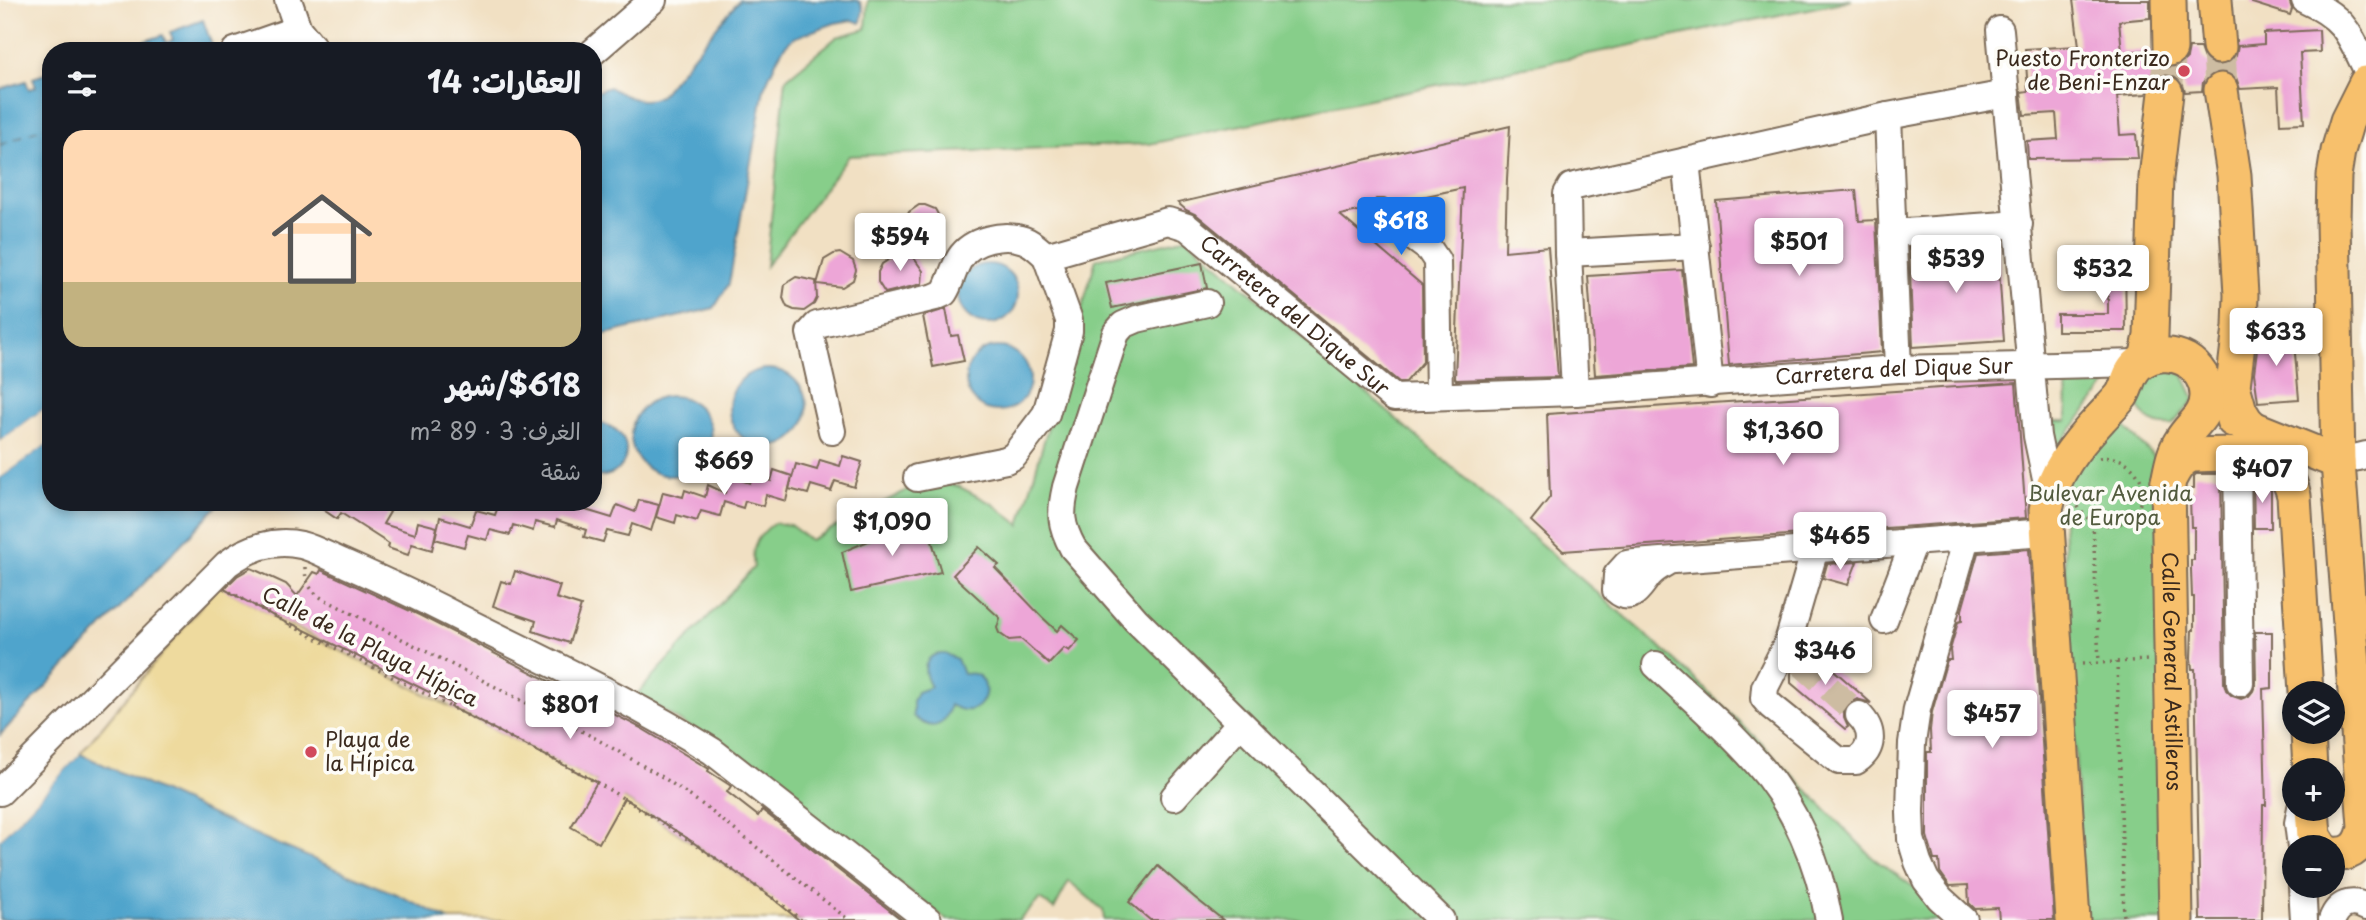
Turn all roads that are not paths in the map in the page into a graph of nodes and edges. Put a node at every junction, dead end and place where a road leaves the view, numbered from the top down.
1 (288, 0) edge
2 (653, 0) edge
3 (2169, 0) edge
4 (2215, 0) edge
5 (2305, 0) edge
6 (298, 29) junction
7 (2000, 30) dead end
8 (261, 42) edge
9 (309, 42) edge
10 (602, 44) edge
11 (2219, 47) tunnel mouth
12 (2170, 49) tunnel mouth
13 (2360, 50) edge
14 (2221, 90) tunnel mouth
15 (2166, 93) tunnel mouth
16 (2006, 94) junction
17 (2360, 94) edge
18 (1888, 116) junction
19 (1686, 161) junction
20 (1382, 214) dead end
21 (2019, 224) junction
22 (1892, 233) junction
23 (1696, 246) junction
24 (1568, 253) junction
25 (1046, 256) junction
26 (1207, 303) dead end
27 (2143, 361) junction
28 (2032, 366) junction
29 (1898, 369) junction
30 (1710, 384) junction
31 (1575, 392) junction
32 (1440, 396) junction
33 (2207, 396) junction
34 (832, 431) dead end
35 (2245, 443) junction
36 (2352, 459) edge
37 (2286, 473) junction
38 (917, 478) dead end
39 (2168, 482) junction
40 (2061, 493) junction
41 (2046, 532) junction
42 (1966, 538) junction
43 (1914, 542) junction
44 (1815, 549) junction
45 (1669, 561) dead end
46 (1884, 620) dead end
47 (1656, 666) dead end
48 (2305, 681) edge
49 (2240, 683) dead end
50 (1859, 715) tunnel mouth
51 (1239, 724) junction
52 (0, 792) edge
53 (1174, 797) dead end
54 (2365, 835) edge
55 (2345, 853) edge
56 (2303, 898) edge
57 (928, 920) edge
58 (1441, 920) edge
59 (1829, 920) edge
60 (1964, 920) edge
61 (2073, 920) edge
62 (2176, 920) edge
63 (2304, 920) edge

1 - 6 street
2 - 10 street
3 - 12 main road
4 - 11 main road
5 - 13 street
6 - 8 street
6 - 9 street
7 - 16 street
13 - 17 street
14 - 35 main road
15 - 27 main road
16 - 18 street
16 - 21 street
17 - 36 main road
18 - 19 street
18 - 22 street
19 - 23 street
19 - 24 street
20 - 32 street
21 - 22 street
21 - 28 street
22 - 29 street
23 - 24 street
23 - 30 street
24 - 31 street
25 - 32 street, Carretera del Dique Sur
25 - 34 street
25 - 38 street
26 - 51 street
27 - 28 street, Carretera del Dique Sur
27 - 33 main road
27 - 40 main road
28 - 29 street, Carretera del Dique Sur
28 - 40 street
29 - 30 street, Carretera del Dique Sur
30 - 31 street, Carretera del Dique Sur
31 - 32 street, Carretera del Dique Sur
33 - 35 main road
33 - 39 main road, Calle General Astilleros
35 - 36 main road
35 - 37 main road
35 - 39 main road
35 - 49 street
36 - 37 main road
36 - 54 main road
37 - 48 main road
39 - 62 main road, Calle General Astilleros
40 - 41 main road
41 - 42 street
41 - 61 main road
42 - 43 street
42 - 60 street
43 - 44 street
43 - 46 street
44 - 45 street
44 - 50 street
47 - 59 street
51 - 53 street
51 - 58 street
52 - 57 street
54 - 55 main road
56 - 63 street

